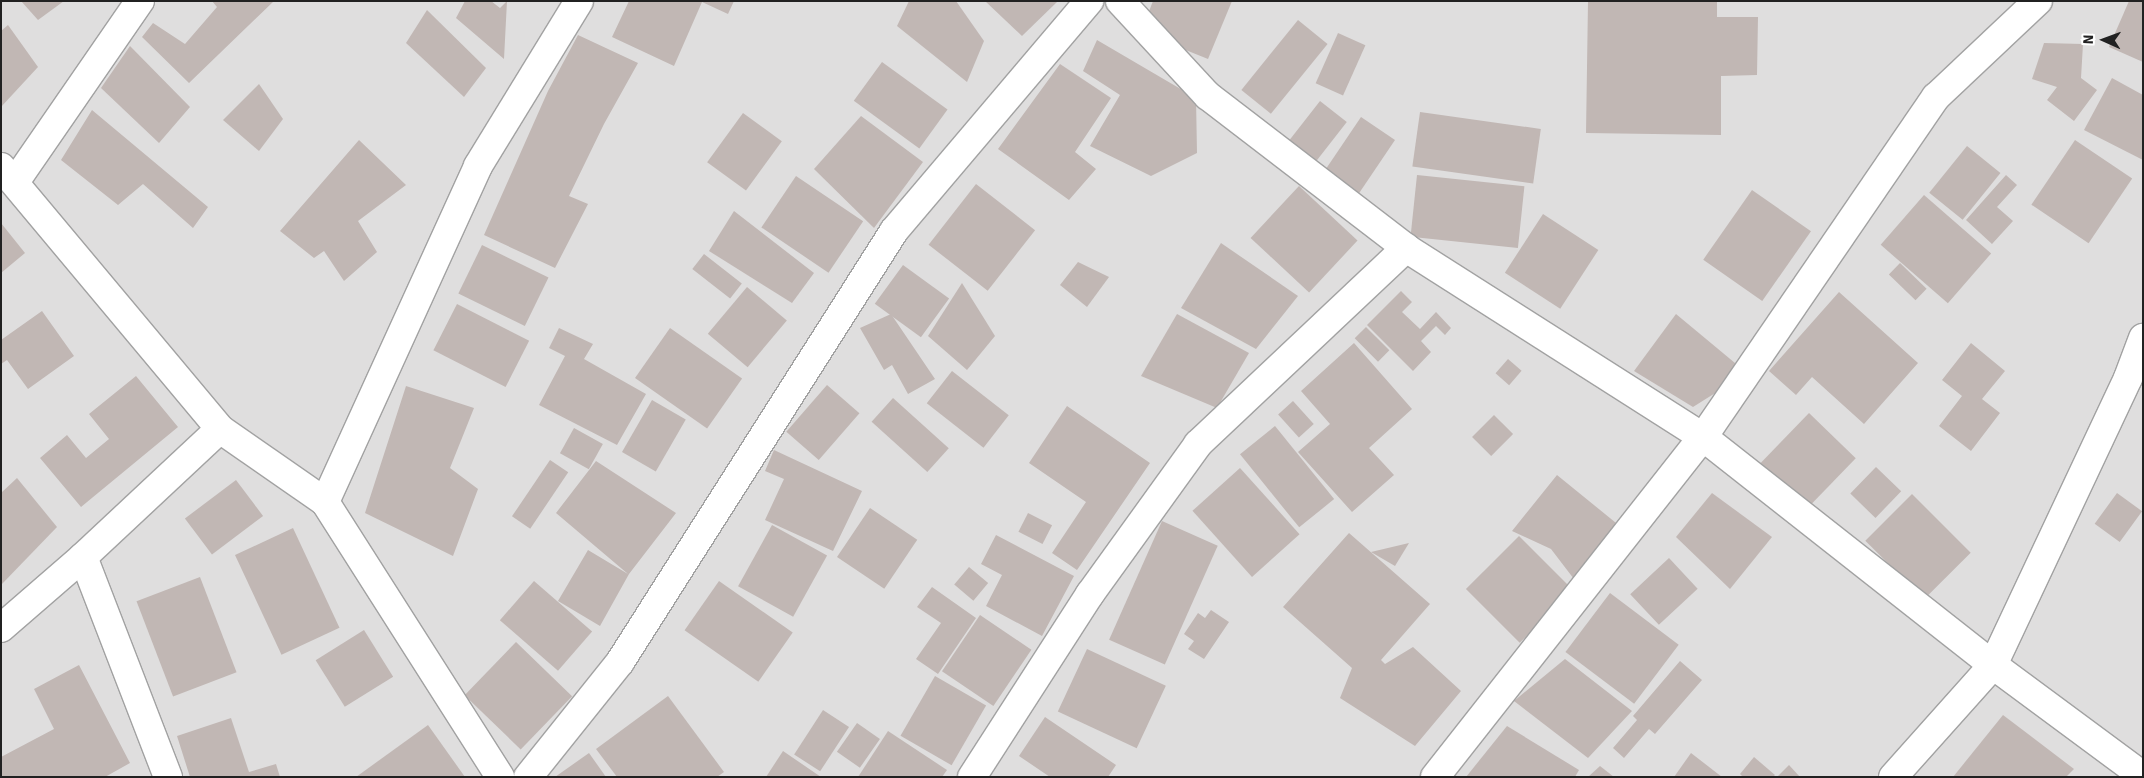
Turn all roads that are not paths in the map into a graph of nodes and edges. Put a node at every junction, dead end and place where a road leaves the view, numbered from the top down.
1 (140, 1) edge
2 (579, 1) edge
3 (1089, 1) edge
4 (1120, 1) edge
5 (2038, 1) edge
6 (8, 175) edge
7 (1406, 248) junction
8 (2143, 338) edge
9 (220, 429) junction
10 (1703, 437) junction
11 (325, 502) junction
12 (83, 557) junction
13 (1, 628) edge
14 (1993, 666) junction
15 (2143, 776) edge
16 (168, 777) edge
17 (500, 777) edge
18 (528, 777) edge
19 (972, 777) edge
20 (1436, 777) edge
21 (1892, 777) edge

1 - 6 street
2 - 11 street
3 - 18 street
4 - 7 street
5 - 10 street
6 - 9 street
7 - 10 street
7 - 19 street
8 - 14 street
9 - 11 street
9 - 12 street
10 - 14 street
10 - 20 street
11 - 17 street
12 - 13 street
12 - 16 street
14 - 15 street
14 - 21 street

